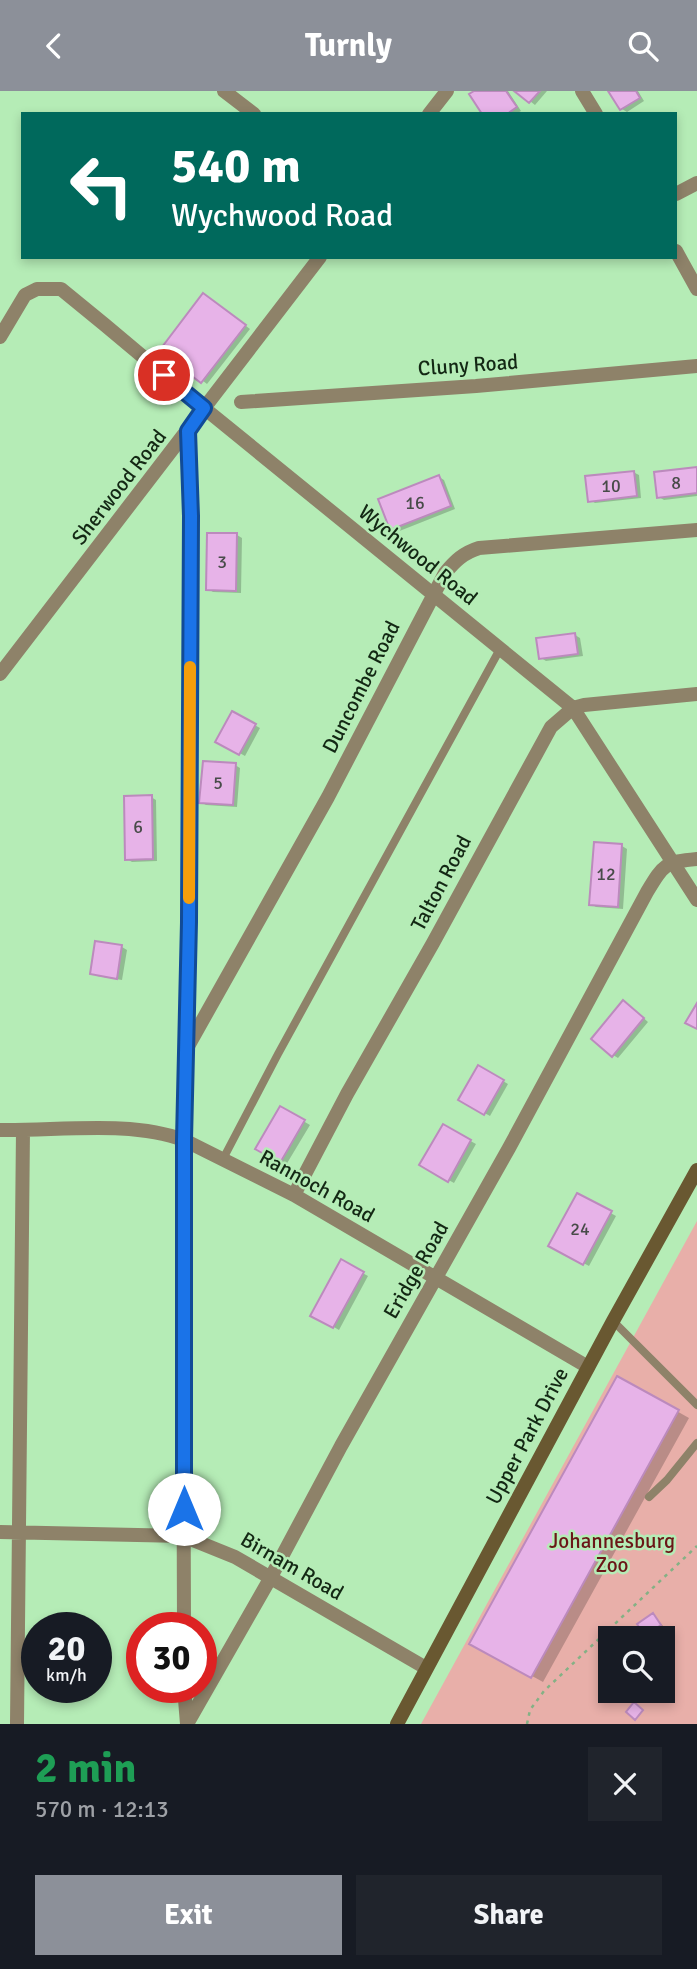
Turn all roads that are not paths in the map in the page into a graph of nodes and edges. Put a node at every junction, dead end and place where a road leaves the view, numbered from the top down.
1 (224, 91) edge
2 (447, 91) edge
3 (582, 91) edge
4 (251, 112) edge
5 (431, 112) edge
6 (595, 112) edge
7 (697, 183) edge
8 (677, 193) edge
9 (677, 253) edge
10 (318, 259) edge
11 (697, 289) edge
12 (0, 337) edge
13 (697, 366) edge
14 (241, 402) dead end
15 (204, 408) junction
16 (188, 431) junction
17 (697, 530) edge
18 (434, 594) junction
19 (500, 649) junction
20 (0, 674) edge
21 (697, 694) edge
22 (573, 708) junction
23 (697, 859) edge
24 (671, 862) junction
25 (697, 900) edge
26 (187, 1049) junction
27 (0, 1130) edge
28 (23, 1130) junction
29 (184, 1140) junction
30 (223, 1159) junction
31 (697, 1170) edge
32 (294, 1195) junction
33 (435, 1278) junction
34 (613, 1321) junction
35 (589, 1367) junction
36 (697, 1405) edge
37 (697, 1443) edge
38 (649, 1497) dead end
39 (19, 1531) junction
40 (0, 1532) edge
41 (183, 1536) junction
42 (271, 1577) junction
43 (184, 1612) edge
44 (426, 1668) junction
45 (185, 1703) edge
46 (17, 1724) edge
47 (187, 1724) edge
48 (397, 1724) edge

1 - 4 street
2 - 5 street
3 - 6 street
7 - 8 street
9 - 11 street
10 - 15 street, Sherwood Road
12 - 15 street, Wychwood Road
13 - 14 street, Cluny Road
15 - 16 street, Sherwood Road
15 - 18 street, Wychwood Road
16 - 20 street, Sherwood Road
16 - 26 street
17 - 18 street, Duncombe Road
18 - 19 street, Wychwood Road
18 - 26 street, Duncombe Road
19 - 22 street, Wychwood Road
19 - 30 lane
21 - 22 street
22 - 24 street, Wychwood Road
22 - 32 street, Talton Road
23 - 24 street
24 - 25 street, Wychwood Road
24 - 33 street, Eridge Road
26 - 29 street
27 - 28 street, Rannoch Road
28 - 29 street, Rannoch Road
28 - 39 street
29 - 30 street, Rannoch Road
29 - 41 street
30 - 32 street, Rannoch Road
31 - 34 main road, Upper Park Drive
32 - 33 street, Rannoch Road
33 - 35 street, Rannoch Road
33 - 42 street, Eridge Road
34 - 35 main road, Upper Park Drive
34 - 36 lane
35 - 44 main road, Upper Park Drive
37 - 38 lane
39 - 40 street, Birnam Road
39 - 41 street, Birnam Road
39 - 46 street
41 - 42 street, Birnam Road
41 - 43 street
42 - 44 street, Birnam Road
42 - 47 street, Eridge Road
44 - 48 main road, Upper Park Drive
45 - 47 street

